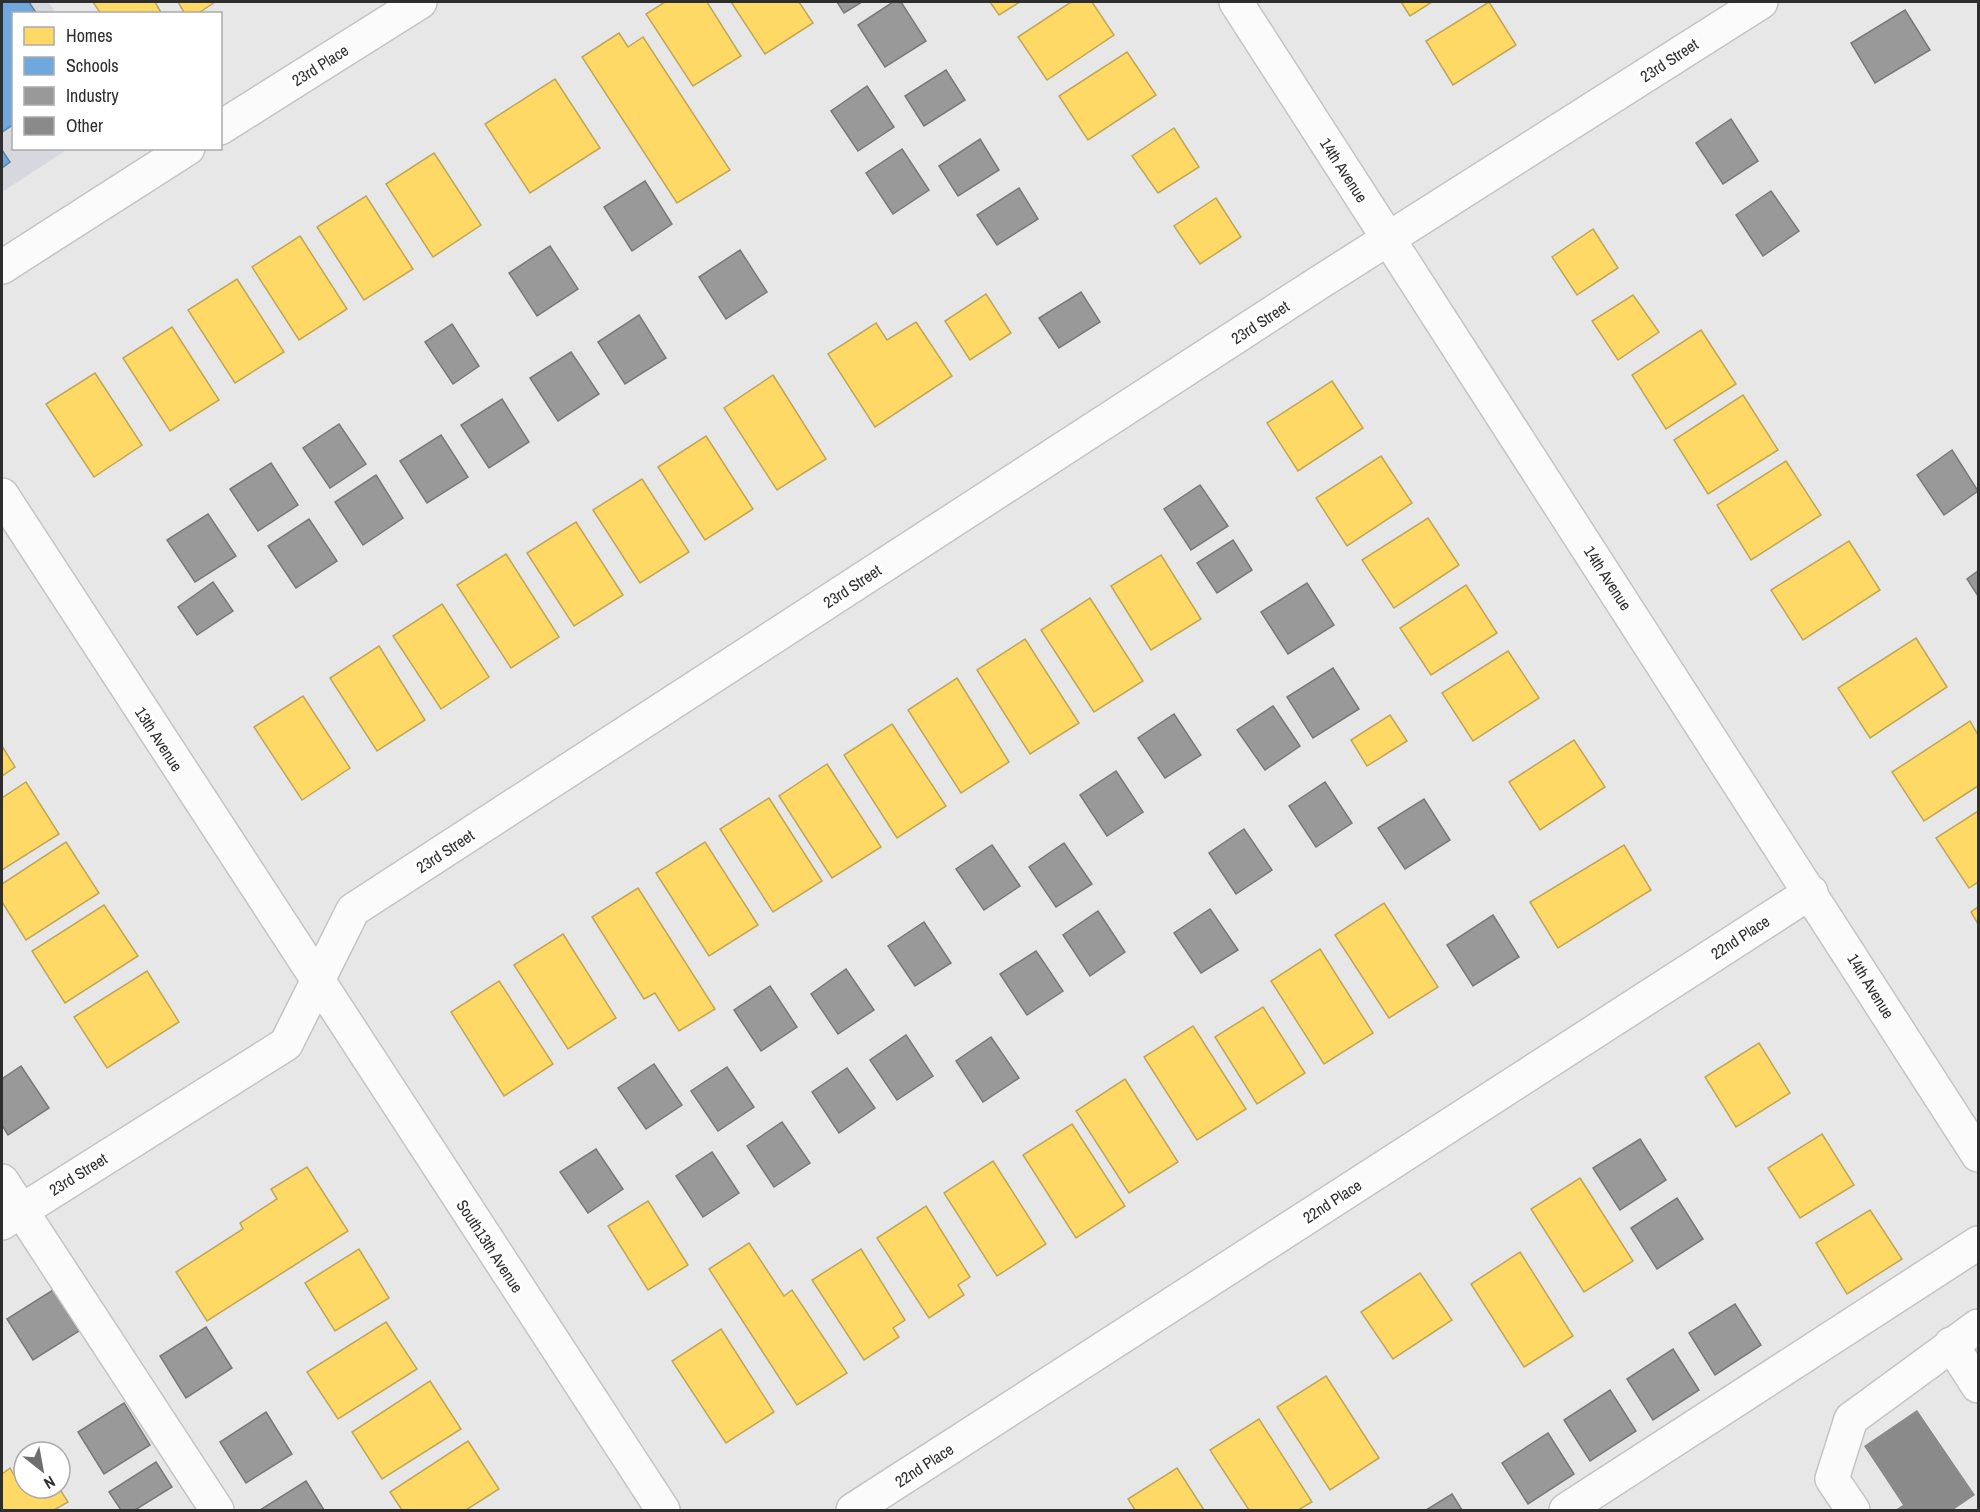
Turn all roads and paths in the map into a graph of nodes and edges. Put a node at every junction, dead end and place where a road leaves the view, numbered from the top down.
1 (420, 2) edge
2 (1236, 2) edge
3 (1761, 2) edge
4 (222, 127) edge
5 (185, 150) edge
6 (1389, 240) junction
7 (2, 267) edge
8 (2, 495) edge
9 (1811, 892) junction
10 (318, 982) junction
11 (1978, 1155) edge
12 (2, 1181) edge
13 (11, 1217) edge
14 (1978, 1243) edge
15 (1978, 1326) edge
16 (1951, 1344) junction
17 (1978, 1386) edge
18 (217, 1510) edge
19 (663, 1510) edge
20 (853, 1510) edge
21 (1566, 1510) edge
22 (1852, 1510) edge

1 - 4 street, 23rd Place
2 - 6 street, 14th Avenue
3 - 6 street, 23rd Street
5 - 7 street
6 - 9 street, 14th Avenue
6 - 10 street, 23rd Street
8 - 10 street, 13th Avenue
9 - 11 street, 14th Avenue
9 - 20 street, 22nd Place
10 - 13 street, 23rd Street
10 - 19 street, South13th Avenue
12 - 13 street
13 - 18 street
14 - 21 street
15 - 16 street
16 - 17 street
16 - 22 street

